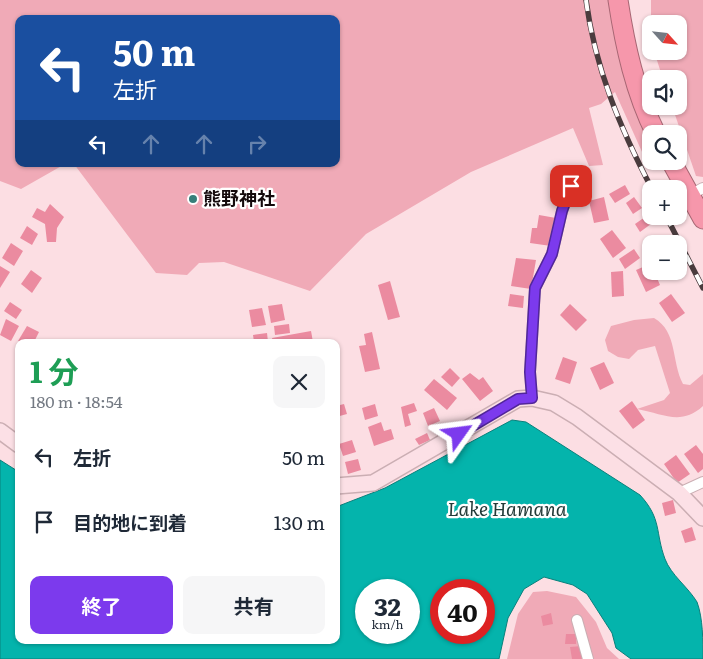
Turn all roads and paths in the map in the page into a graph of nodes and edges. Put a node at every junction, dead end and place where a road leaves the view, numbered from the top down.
1 (618, 0) edge
2 (652, 125) edge
3 (678, 170) edge
4 (571, 186) dead end
5 (696, 192) edge
6 (703, 219) edge
7 (532, 398) junction
8 (0, 431) edge
9 (15, 442) edge
10 (703, 482) edge
11 (340, 486) edge
12 (679, 493) junction
13 (703, 518) edge
14 (577, 620) dead end
15 (588, 659) edge

1 - 2 highway
3 - 5 highway
4 - 7 street
5 - 6 highway
7 - 11 street
7 - 12 street
8 - 9 street
10 - 12 street
12 - 13 street
14 - 15 street

